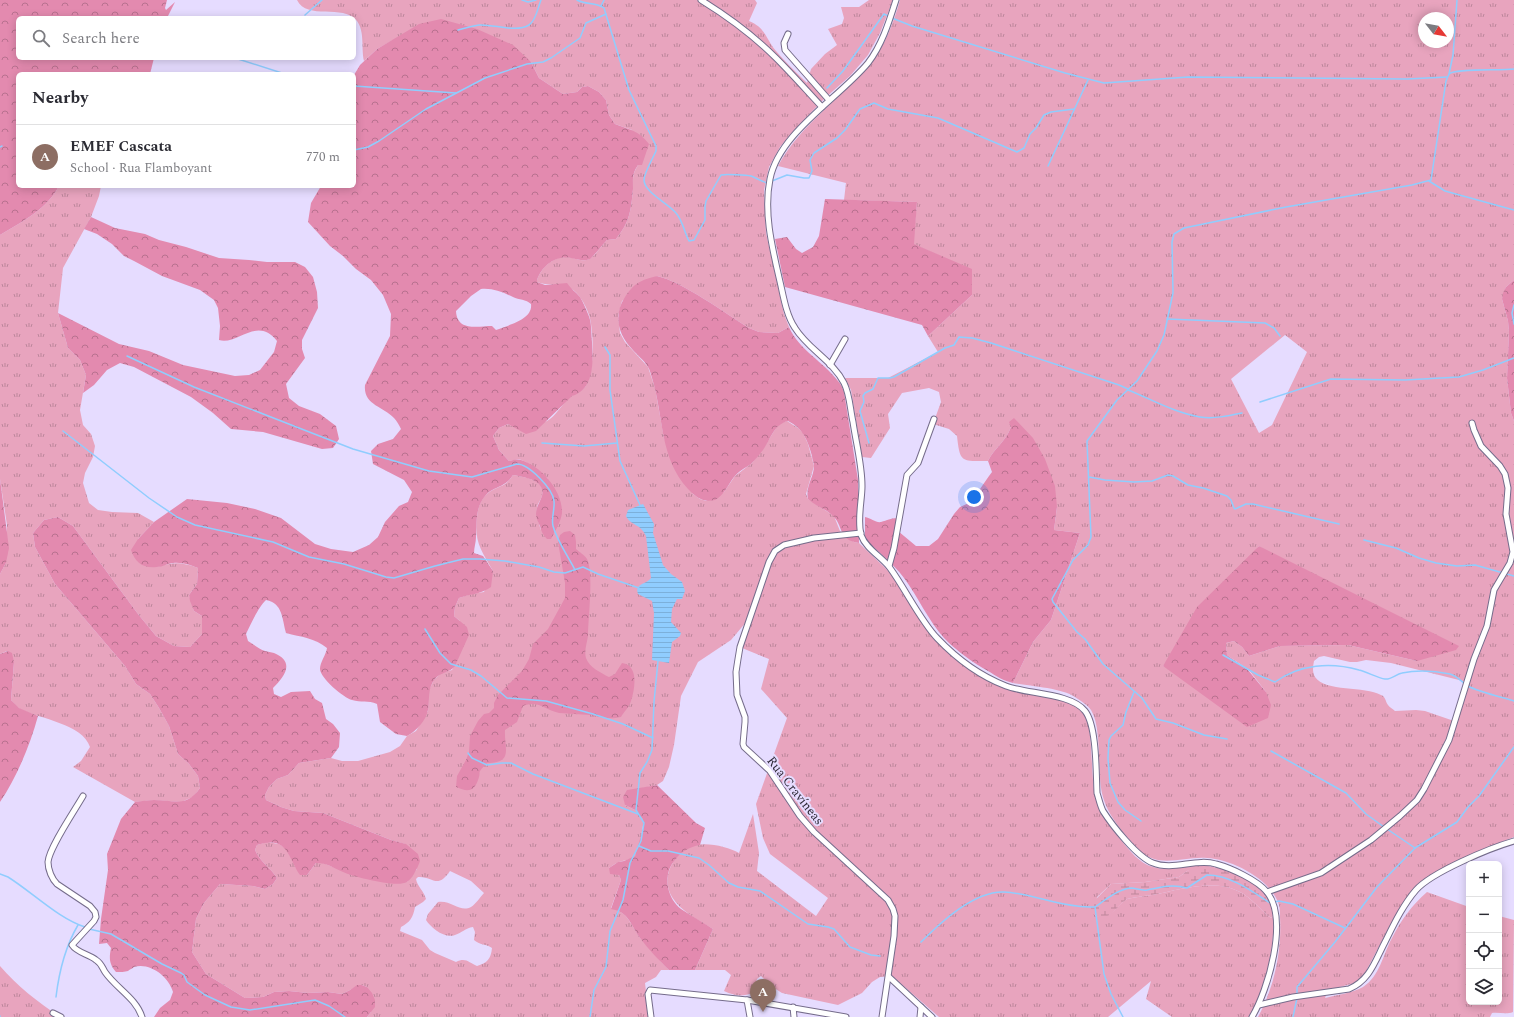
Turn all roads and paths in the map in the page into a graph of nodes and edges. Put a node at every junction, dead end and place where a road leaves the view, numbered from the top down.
1 (700, 0) edge
2 (896, 0) edge
3 (788, 34) dead end
4 (829, 100) junction
5 (822, 107) junction
6 (845, 339) dead end
7 (830, 365) junction
8 (934, 419) dead end
9 (1472, 423) dead end
10 (861, 533) junction
11 (889, 566) junction
12 (83, 796) dead end
13 (1514, 841) edge
14 (1267, 892) junction
15 (888, 977) junction
16 (748, 1000) junction
17 (1259, 1005) junction
18 (793, 1007) junction
19 (921, 1007) junction
20 (53, 1013) dead end
21 (61, 1017) edge
22 (142, 1017) edge
23 (651, 1017) edge
24 (750, 1017) edge
25 (794, 1017) edge
26 (846, 1017) edge
27 (882, 1017) edge
28 (920, 1017) edge
29 (932, 1017) edge
30 (1252, 1017) edge

1 - 5 street
2 - 4 street
3 - 4 street
4 - 5 street
5 - 7 street
6 - 7 street
7 - 10 street
8 - 11 street
9 - 14 street
10 - 11 street
10 - 15 street, Rua Cravíneas
11 - 14 street
12 - 22 street
13 - 17 street
14 - 17 street
15 - 19 street
15 - 27 street, Rua Cravíneas
16 - 18 street
16 - 23 street
16 - 24 street
17 - 30 street
18 - 25 street
18 - 26 street
19 - 28 street
19 - 29 street
20 - 21 street

